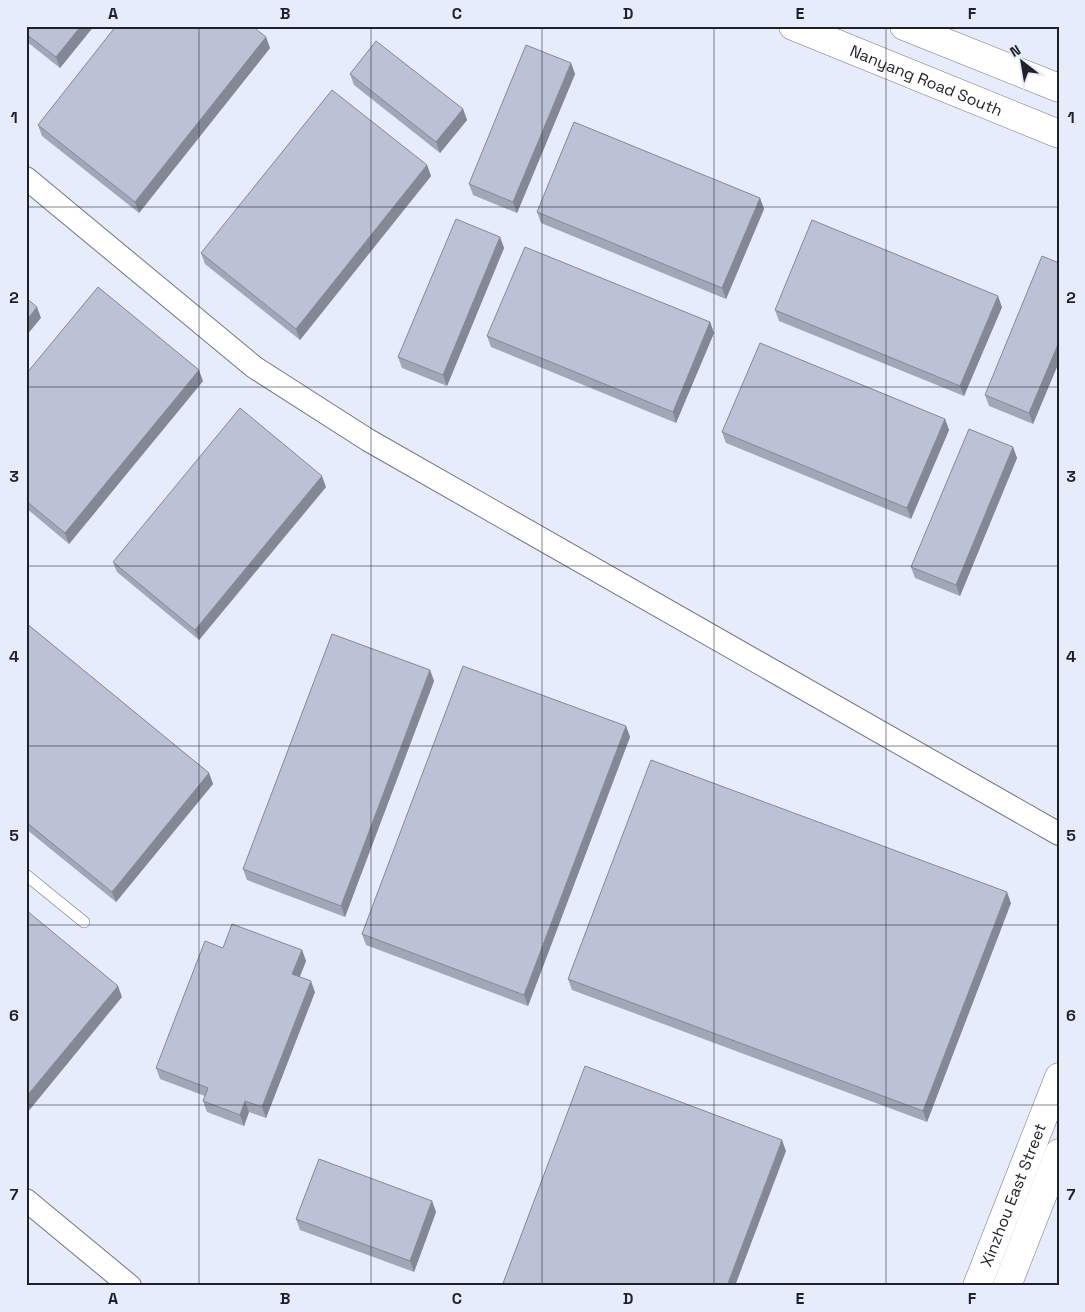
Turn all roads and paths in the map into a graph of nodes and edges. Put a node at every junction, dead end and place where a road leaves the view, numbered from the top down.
1 (793, 26) edge
2 (904, 26) edge
3 (1059, 88) edge
4 (1059, 134) edge
5 (26, 178) edge
6 (1059, 834) edge
7 (26, 875) edge
8 (84, 922) dead end
9 (1059, 1077) edge
10 (1059, 1153) edge
11 (26, 1200) edge
12 (986, 1283) edge
13 (130, 1286) edge
14 (1007, 1286) edge

1 - 4 main road, Nanyang Road South
2 - 3 main road
5 - 6 street
7 - 8 lane
9 - 12 main road, Xinzhou East Street
10 - 14 main road, Xinzhou East Street
11 - 13 street

